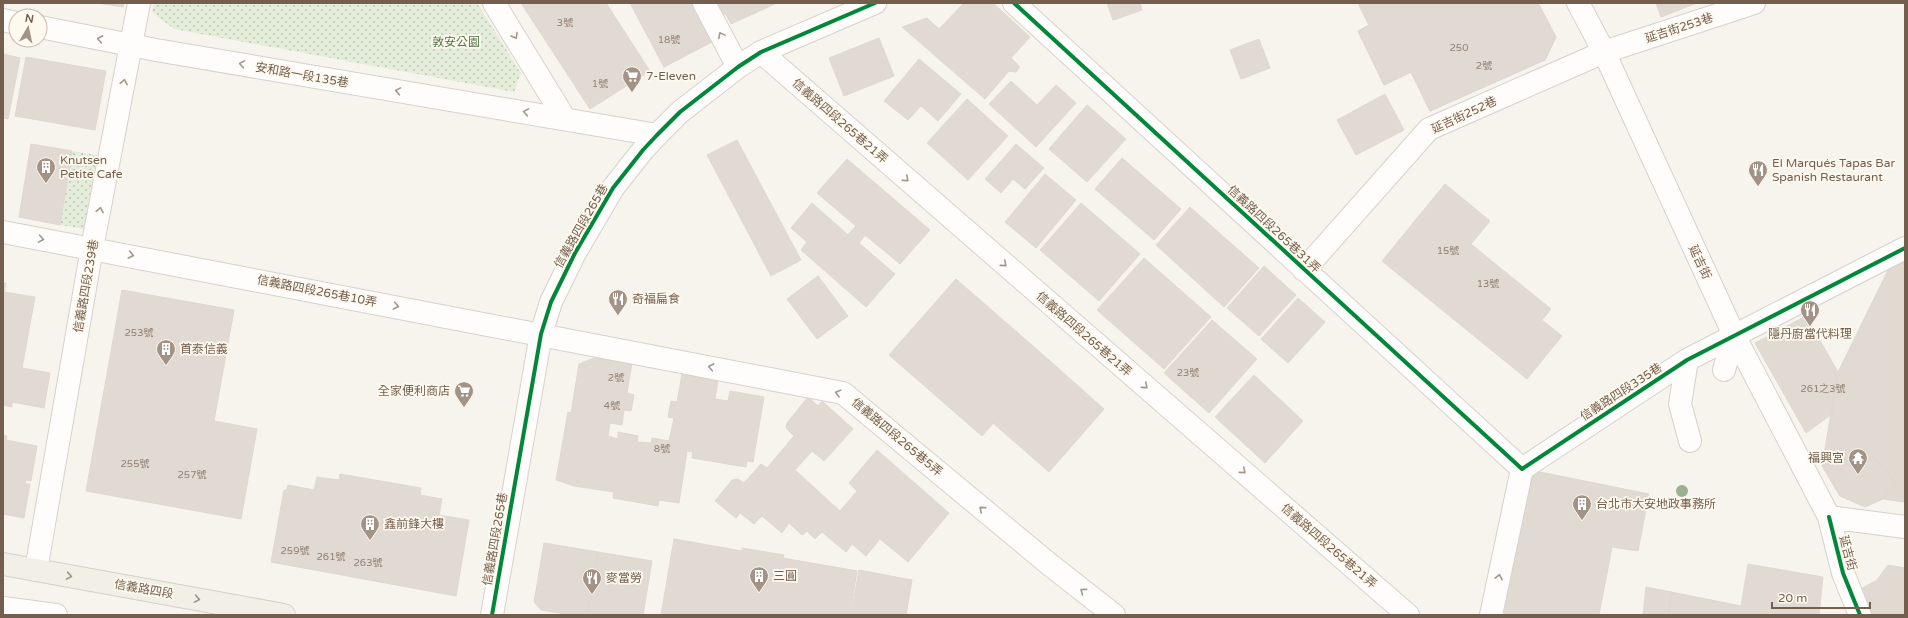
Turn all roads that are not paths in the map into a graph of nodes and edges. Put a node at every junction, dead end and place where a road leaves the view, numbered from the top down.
1 (139, 3) edge
2 (494, 3) edge
3 (704, 3) edge
4 (875, 3) edge
5 (1014, 3) edge
6 (1578, 3) edge
7 (1754, 3) edge
8 (48, 29) edge
9 (131, 45) junction
10 (760, 52) junction
11 (1604, 52) junction
12 (738, 67) junction
13 (564, 119) junction
14 (657, 135) junction
15 (3, 232) edge
16 (92, 248) junction
17 (1905, 248) edge
18 (1304, 270) junction
19 (541, 334) junction
20 (1734, 335) junction
21 (1687, 360) junction
22 (1724, 370) dead end
23 (1690, 441) dead end
24 (1522, 469) junction
25 (1829, 517) junction
26 (1905, 527) edge
27 (3, 564) edge
28 (36, 570) junction
29 (3, 608) edge
30 (56, 615) edge
31 (284, 615) edge
32 (492, 615) edge
33 (1114, 615) edge
34 (1408, 615) edge
35 (1491, 615) edge
36 (1860, 615) edge

1 - 9 street, 信義路四段239巷
2 -> 13 street
12 -> 3 street
4 - 10 street, 信義路四段265巷
5 - 18 street, 信義路四段265巷31弄
6 - 11 street, 延吉街
7 - 11 street, 延吉街253巷
9 -> 8 street, 安和路一段135巷
13 -> 9 street, 安和路一段135巷
16 -> 9 street, 信義路四段239巷
10 - 12 street, 信義路四段265巷
10 -> 34 street, 信義路四段265巷21弄
11 - 18 street, 延吉街252巷
11 - 20 street, 延吉街
12 - 14 street, 信義路四段265巷
13 - 14 street, 安和路一段135巷
14 - 19 street, 信義路四段265巷
15 -> 16 street, 信義路四段265巷10弄
16 -> 19 street, 信義路四段265巷10弄
16 - 28 street, 信義路四段239巷
17 - 20 street, 信義路四段335巷
18 - 24 street, 信義路四段265巷31弄
19 - 32 street, 信義路四段265巷
33 -> 19 street, 信義路四段265巷5弄
20 - 21 street, 信義路四段335巷
20 - 22 street
20 - 25 street, 延吉街
21 - 23 street
21 - 24 street, 信義路四段335巷
35 -> 24 street
25 - 26 street, 延吉街
25 - 36 street, 延吉街
27 - 28 main road, 信義路四段
28 -> 31 main road, 信義路四段
29 - 30 street

